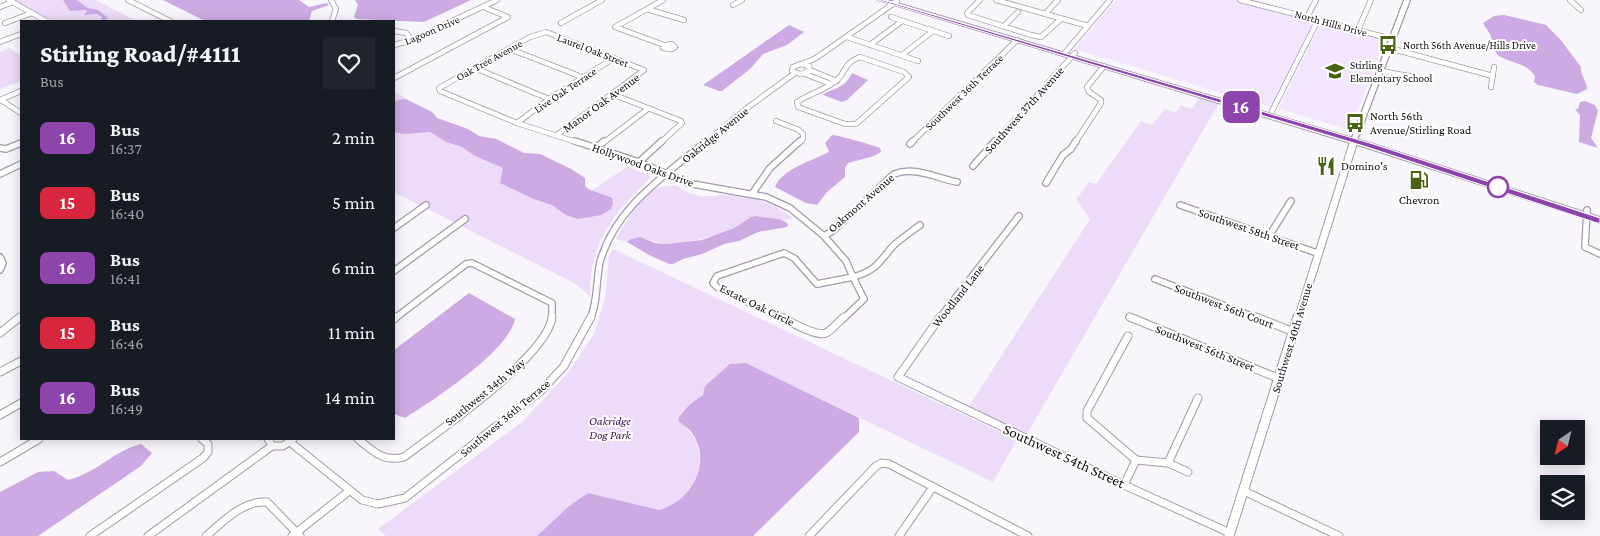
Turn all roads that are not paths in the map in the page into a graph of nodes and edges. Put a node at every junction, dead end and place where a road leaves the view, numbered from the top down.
1 (128, 0) edge
2 (331, 0) edge
3 (497, 0) edge
4 (602, 0) edge
5 (663, 0) edge
6 (742, 0) edge
7 (881, 0) edge
8 (980, 0) edge
9 (996, 0) edge
10 (1058, 0) edge
11 (1110, 0) edge
12 (1240, 0) edge
13 (1316, 0) edge
14 (1371, 0) edge
15 (1406, 0) edge
16 (1570, 0) edge
17 (11, 1) edge
18 (1005, 1) edge
19 (895, 2) edge
20 (1259, 2) edge
21 (733, 5) dead end
22 (0, 7) edge
23 (484, 7) junction
24 (647, 10) junction
25 (1581, 10) dead end
26 (1018, 12) dead end
27 (32, 13) junction
28 (1045, 14) junction
29 (891, 17) dead end
30 (1307, 17) junction
31 (1061, 19) junction
32 (44, 20) edge
33 (168, 20) edge
34 (332, 20) edge
35 (684, 20) dead end
36 (1318, 20) junction
37 (902, 21) junction
38 (5, 23) dead end
39 (561, 23) dead end
40 (1004, 26) junction
41 (1088, 26) junction
42 (1358, 30) junction
43 (395, 31) edge
44 (933, 31) junction
45 (541, 33) joint
46 (20, 34) edge
47 (949, 36) dead end
48 (847, 37) junction
49 (412, 40) junction
50 (1017, 40) junction
51 (1392, 40) junction
52 (0, 42) edge
53 (870, 44) junction
54 (395, 45) edge
55 (664, 46) dead end
56 (1389, 48) junction
57 (510, 49) junction
58 (1065, 52) junction
59 (902, 55) junction
60 (1074, 55) junction
61 (614, 58) junction
62 (816, 58) junction
63 (918, 61) dead end
64 (802, 64) junction
65 (1104, 66) junction
66 (1494, 67) dead end
67 (475, 68) junction
68 (810, 69) junction
69 (644, 70) joint
70 (1381, 71) junction
71 (795, 73) junction
72 (805, 74) junction
73 (1493, 76) junction
74 (395, 77) edge
75 (582, 77) junction
76 (1414, 77) dead end
77 (837, 81) junction
78 (831, 84) junction
79 (1491, 87) dead end
80 (439, 88) joint
81 (20, 91) edge
82 (612, 94) junction
83 (549, 99) junction
84 (0, 100) edge
85 (649, 108) junction
86 (1272, 111) junction
87 (20, 112) edge
88 (1256, 112) junction
89 (776, 121) dead end
90 (517, 123) junction
91 (557, 135) junction
92 (1355, 138) junction
93 (20, 142) edge
94 (910, 144) dead end
95 (0, 148) edge
96 (597, 148) junction
97 (639, 162) junction
98 (20, 164) edge
99 (973, 166) dead end
100 (0, 174) edge
101 (666, 174) junction
102 (957, 182) dead end
103 (1046, 183) dead end
104 (752, 194) junction
105 (636, 200) joint
106 (1291, 201) dead end
107 (1180, 205) dead end
108 (426, 206) dead end
109 (1586, 213) junction
110 (1600, 215) edge
111 (1019, 216) dead end
112 (466, 219) dead end
113 (1600, 220) edge
114 (920, 225) dead end
115 (395, 227) edge
116 (824, 236) junction
117 (1269, 236) junction
118 (1317, 253) junction
119 (1600, 254) edge
120 (0, 257) edge
121 (0, 270) edge
122 (395, 270) edge
123 (853, 277) junction
124 (1155, 279) dead end
125 (1129, 317) dead end
126 (20, 318) edge
127 (395, 318) edge
128 (1294, 332) junction
129 (0, 333) edge
130 (1128, 336) dead end
131 (20, 362) edge
132 (0, 372) edge
133 (898, 377) joint
134 (1280, 379) junction
135 (1198, 398) dead end
136 (20, 404) edge
137 (0, 415) edge
138 (37, 440) edge
139 (203, 440) edge
140 (292, 440) edge
141 (359, 440) edge
142 (270, 442) edge
143 (1136, 460) junction
144 (0, 462) edge
145 (1168, 463) junction
146 (1188, 472) dead end
147 (1124, 485) junction
148 (933, 487) junction
149 (348, 491) junction
150 (1244, 492) junction
151 (296, 535) edge
152 (1230, 535) edge
153 (90, 536) edge
154 (148, 536) edge
155 (206, 536) edge
156 (809, 536) edge
157 (899, 536) edge
158 (1028, 536) edge
159 (1339, 536) edge

1 - 33 street
2 - 34 street
3 - 23 street, Lagoon Drive
4 - 39 street
5 - 24 street
6 - 21 street
7 - 19 main road
8 - 40 street
9 - 18 street
10 - 28 street
11 - 41 street
12 - 20 street, North Hills Drive
13 - 30 street
14 - 42 street
15 - 51 street, Southwest 40th Avenue
16 - 25 street
17 - 22 street
17 - 27 street
18 - 28 street
19 - 48 street
19 - 50 main road
19 - 58 main road
20 - 30 street, North Hills Drive
23 - 49 street, Lagoon Drive
23 - 74 street
24 - 35 street
24 - 55 street
26 - 40 street
27 - 32 street
27 - 38 street
28 - 31 street
29 - 37 street
30 - 36 street, North Hills Drive
31 - 40 street
31 - 41 street
36 - 42 street, North Hills Drive
36 - 86 street
37 - 44 street
37 - 53 street
41 - 58 street
42 - 51 street, North Hills Drive
43 - 49 street
44 - 47 street
44 - 59 street
45 - 57 street, Oak Tree Avenue
45 - 61 street, Laurel Oak Street
46 - 52 street
48 - 53 street
48 - 62 street
49 - 54 street, Lagoon Drive
50 - 58 main road
50 - 94 street, Southwest 36th Terrace
51 - 56 street, Southwest 40th Avenue
53 - 59 street
56 - 70 street, Southwest 40th Avenue
56 - 73 street
57 - 67 street, Oak Tree Avenue
57 - 75 street
58 - 60 main road
59 - 63 street
60 - 65 main road
60 - 86 main road
60 - 99 street, Southwest 37th Avenue
61 - 69 street, Laurel Oak Street
61 - 75 street, Live Oak Terrace
62 - 64 street
62 - 68 street
64 - 68 street
64 - 71 street, Oakridge Avenue
65 - 88 main road
65 - 103 street
66 - 73 street
67 - 80 street, Oak Tree Avenue
67 - 83 street
68 - 72 street
68 - 77 street
69 - 82 street, Manor Oak Avenue
70 - 76 street
70 - 92 street, Southwest 40th Avenue
71 - 72 street
71 - 101 street, Oakridge Avenue
72 - 78 street
73 - 79 street
75 - 83 street, Live Oak Terrace
77 - 78 street
77 - 78 street
80 - 90 street, Hollywood Oaks Drive
81 - 84 street
82 - 85 street
82 - 91 street, Manor Oak Avenue
83 - 90 street, Live Oak Terrace
84 - 87 street
85 - 96 street
85 - 97 street
86 - 88 main road
86 - 92 main road
88 - 92 main road
89 - 104 street
90 - 91 street, Hollywood Oaks Drive
91 - 96 street, Hollywood Oaks Drive
92 - 109 main road
92 - 118 street, Southwest 40th Avenue
93 - 95 street
96 - 97 street, Hollywood Oaks Drive
97 - 101 street, Hollywood Oaks Drive
98 - 100 street
101 - 104 street, Hollywood Oaks Drive
101 - 105 street, Oakridge Avenue
102 - 116 street, Oakmont Avenue
104 - 116 street, Hollywood Oaks Drive
105 - 149 street, Southwest 36th Terrace
106 - 117 street
107 - 117 street, Southwest 58th Street
108 - 115 street
109 - 110 main road
109 - 113 main road
109 - 119 street
111 - 133 street, Woodland Lane
112 - 122 street
114 - 123 street
116 - 123 street, Hollywood Oaks Drive
117 - 118 street, Southwest 58th Street
118 - 128 street, Southwest 40th Avenue
120 - 121 street
123 - 123 street, Estate Oak Circle
124 - 128 street, Southwest 56th Court
125 - 134 street, Southwest 56th Street
126 - 129 street
127 - 141 street, Southwest 34th Way
128 - 134 street, Southwest 40th Avenue
130 - 143 street
131 - 132 street
133 - 147 street, Southwest 54th Street
134 - 150 street, Southwest 40th Avenue
135 - 145 street
136 - 137 street
138 - 144 street
139 - 153 street
140 - 142 street
140 - 149 street, Southwest 36th Terrace
142 - 154 street
143 - 145 street
143 - 147 street
145 - 146 street
147 - 152 street, Southwest 54th Street
148 - 156 street
148 - 157 street
148 - 158 street
149 - 151 street
150 - 152 street, Southwest 40th Avenue
150 - 159 street
151 - 155 street

